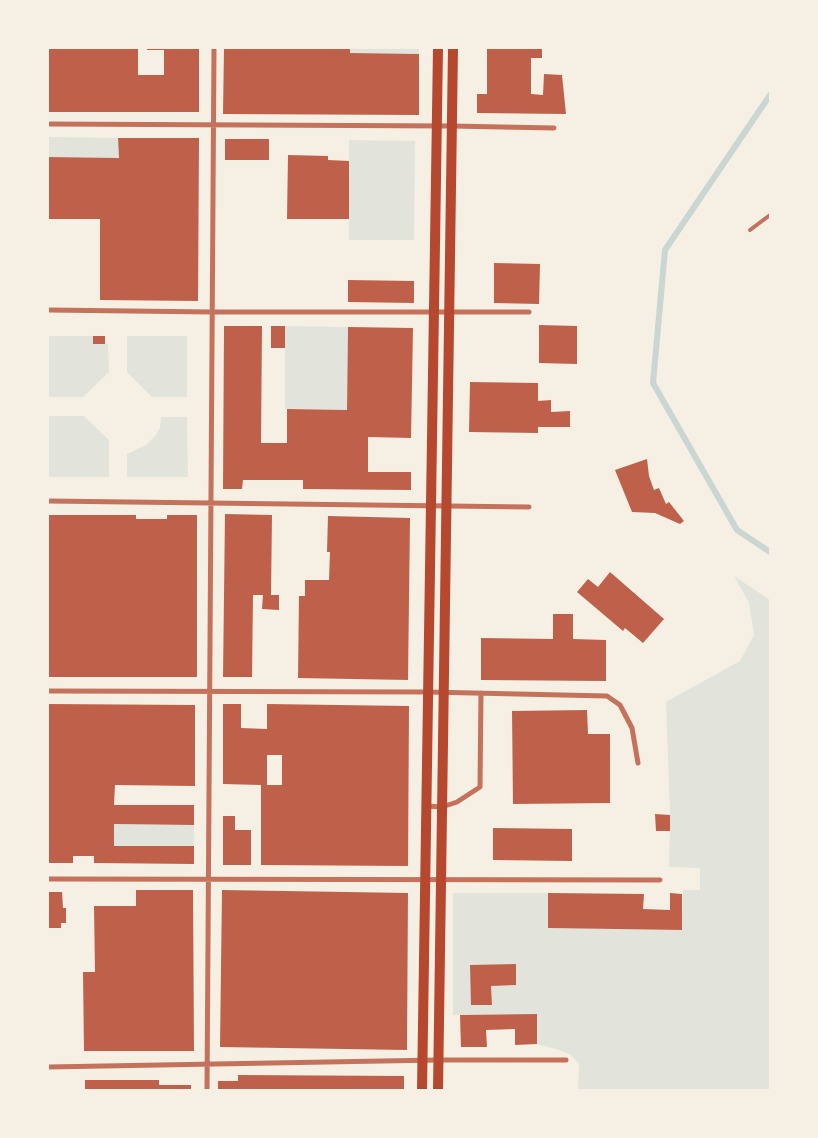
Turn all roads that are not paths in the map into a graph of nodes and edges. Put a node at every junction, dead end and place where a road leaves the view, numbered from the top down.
1 (214, 48) edge
2 (438, 48) edge
3 (453, 48) edge
4 (48, 124) edge
5 (213, 126) junction
6 (452, 126) junction
7 (436, 127) junction
8 (554, 128) dead end
9 (770, 215) edge
10 (750, 230) dead end
11 (48, 310) edge
12 (212, 312) junction
13 (449, 312) junction
14 (529, 312) dead end
15 (434, 313) junction
16 (48, 501) edge
17 (211, 503) junction
18 (431, 506) junction
19 (446, 506) junction
20 (529, 507) dead end
21 (48, 691) edge
22 (209, 692) junction
23 (428, 692) junction
24 (444, 693) junction
25 (481, 694) junction
26 (638, 763) dead end
27 (426, 806) junction
28 (442, 807) junction
29 (48, 879) edge
30 (208, 879) junction
31 (425, 880) junction
32 (440, 880) junction
33 (660, 880) dead end
34 (422, 1060) junction
35 (438, 1060) junction
36 (566, 1060) dead end
37 (207, 1064) junction
38 (48, 1067) edge
39 (207, 1090) edge
40 (422, 1090) edge
41 (438, 1090) edge

1 - 5 street
2 - 7 main road
3 - 6 main road
4 - 5 street
5 - 7 street
5 - 12 street
6 - 7 street
6 - 8 street
6 - 13 main road
7 - 15 main road
9 - 10 lane
11 - 12 street
12 - 15 street
12 - 17 street
13 - 14 street
13 - 15 street
13 - 19 main road
15 - 18 main road
16 - 17 street
17 - 18 street
17 - 22 street
18 - 19 street
18 - 23 main road
19 - 20 street
19 - 24 main road
21 - 22 street
22 - 23 street
22 - 30 street
23 - 24 street
23 - 27 main road
24 - 25 street
24 - 28 main road
25 - 26 street
25 - 28 street
27 - 28 street
27 - 31 main road
28 - 32 main road
29 - 30 street
30 - 31 street
30 - 37 street
31 - 32 street
31 - 34 main road
32 - 33 street
32 - 35 main road
34 - 35 street
34 - 37 street
34 - 40 main road
35 - 36 street
35 - 41 main road
37 - 38 street
37 - 39 street

